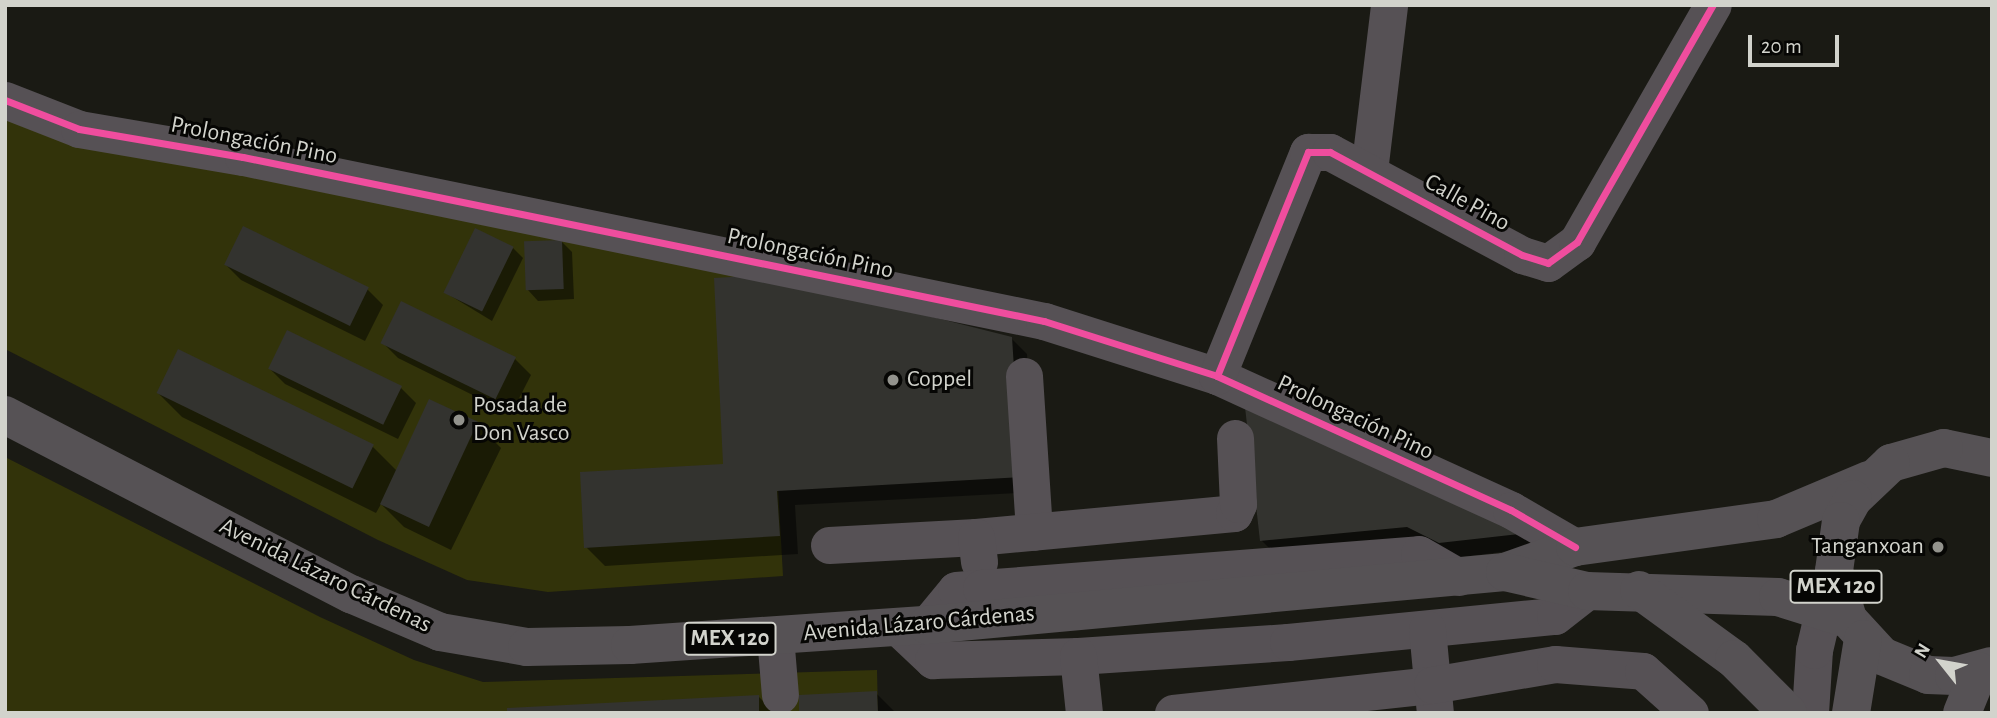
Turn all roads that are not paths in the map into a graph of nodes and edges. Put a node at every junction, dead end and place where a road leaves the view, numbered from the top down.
1 (1390, 5) edge
2 (1713, 5) edge
3 (5, 100) edge
4 (1369, 171) junction
5 (1024, 376) dead end
6 (1217, 376) junction
7 (5, 415) edge
8 (1235, 438) dead end
9 (1992, 458) edge
10 (1869, 480) junction
11 (1103, 525) junction
12 (1034, 532) junction
13 (976, 537) junction
14 (830, 545) dead end
15 (1575, 547) junction
16 (1505, 572) junction
17 (1459, 577) junction
18 (1107, 579) junction
19 (981, 588) junction
20 (1639, 590) junction
21 (1587, 591) junction
22 (1844, 623) junction
23 (912, 626) junction
24 (1427, 629) junction
25 (775, 636) junction
26 (1078, 656) junction
27 (1988, 668) edge
28 (780, 695) dead end
29 (1434, 699) edge
30 (1084, 713) edge
31 (1173, 713) edge
32 (1690, 713) edge
33 (1788, 713) edge
34 (1810, 713) edge
35 (1851, 713) edge
36 (1962, 713) edge

1 - 4 street
2 - 4 street, Calle Pino
3 - 6 street, Prolongación Pino
4 - 6 street, Calle Pino
5 - 12 street
6 - 15 street, Prolongación Pino
7 - 25 main road, Avenida Lázaro Cárdenas / MEX 120
8 - 11 street
9 - 10 main road, MEX 120
10 - 15 main road, Avenida Lázaro Cárdenas / MEX 120
10 - 22 main road, MEX 120
11 - 12 street
11 - 18 street
12 - 13 street
13 - 14 street
13 - 19 street
15 - 16 main road, Avenida Lázaro Cárdenas / MEX 120
16 - 17 main road, Avenida Lázaro Cárdenas / MEX 120
16 - 21 main road, Avenida Lázaro Cárdenas / MEX 120
17 - 18 street
17 - 23 main road, Avenida Lázaro Cárdenas / MEX 120
18 - 19 street
19 - 23 street
20 - 21 main road, Avenida Lázaro Cárdenas / MEX 120
20 - 22 main road, Avenida Lázaro Cárdenas / MEX 120
20 - 33 main road
21 - 24 street
22 - 27 main road, MEX 120
22 - 34 street
22 - 35 main road, MEX 120
23 - 25 main road, Avenida Lázaro Cárdenas / MEX 120
23 - 26 street
24 - 26 street
24 - 29 street
25 - 28 street
26 - 30 street
27 - 36 main road, MEX 120
29 - 31 street
29 - 32 street

